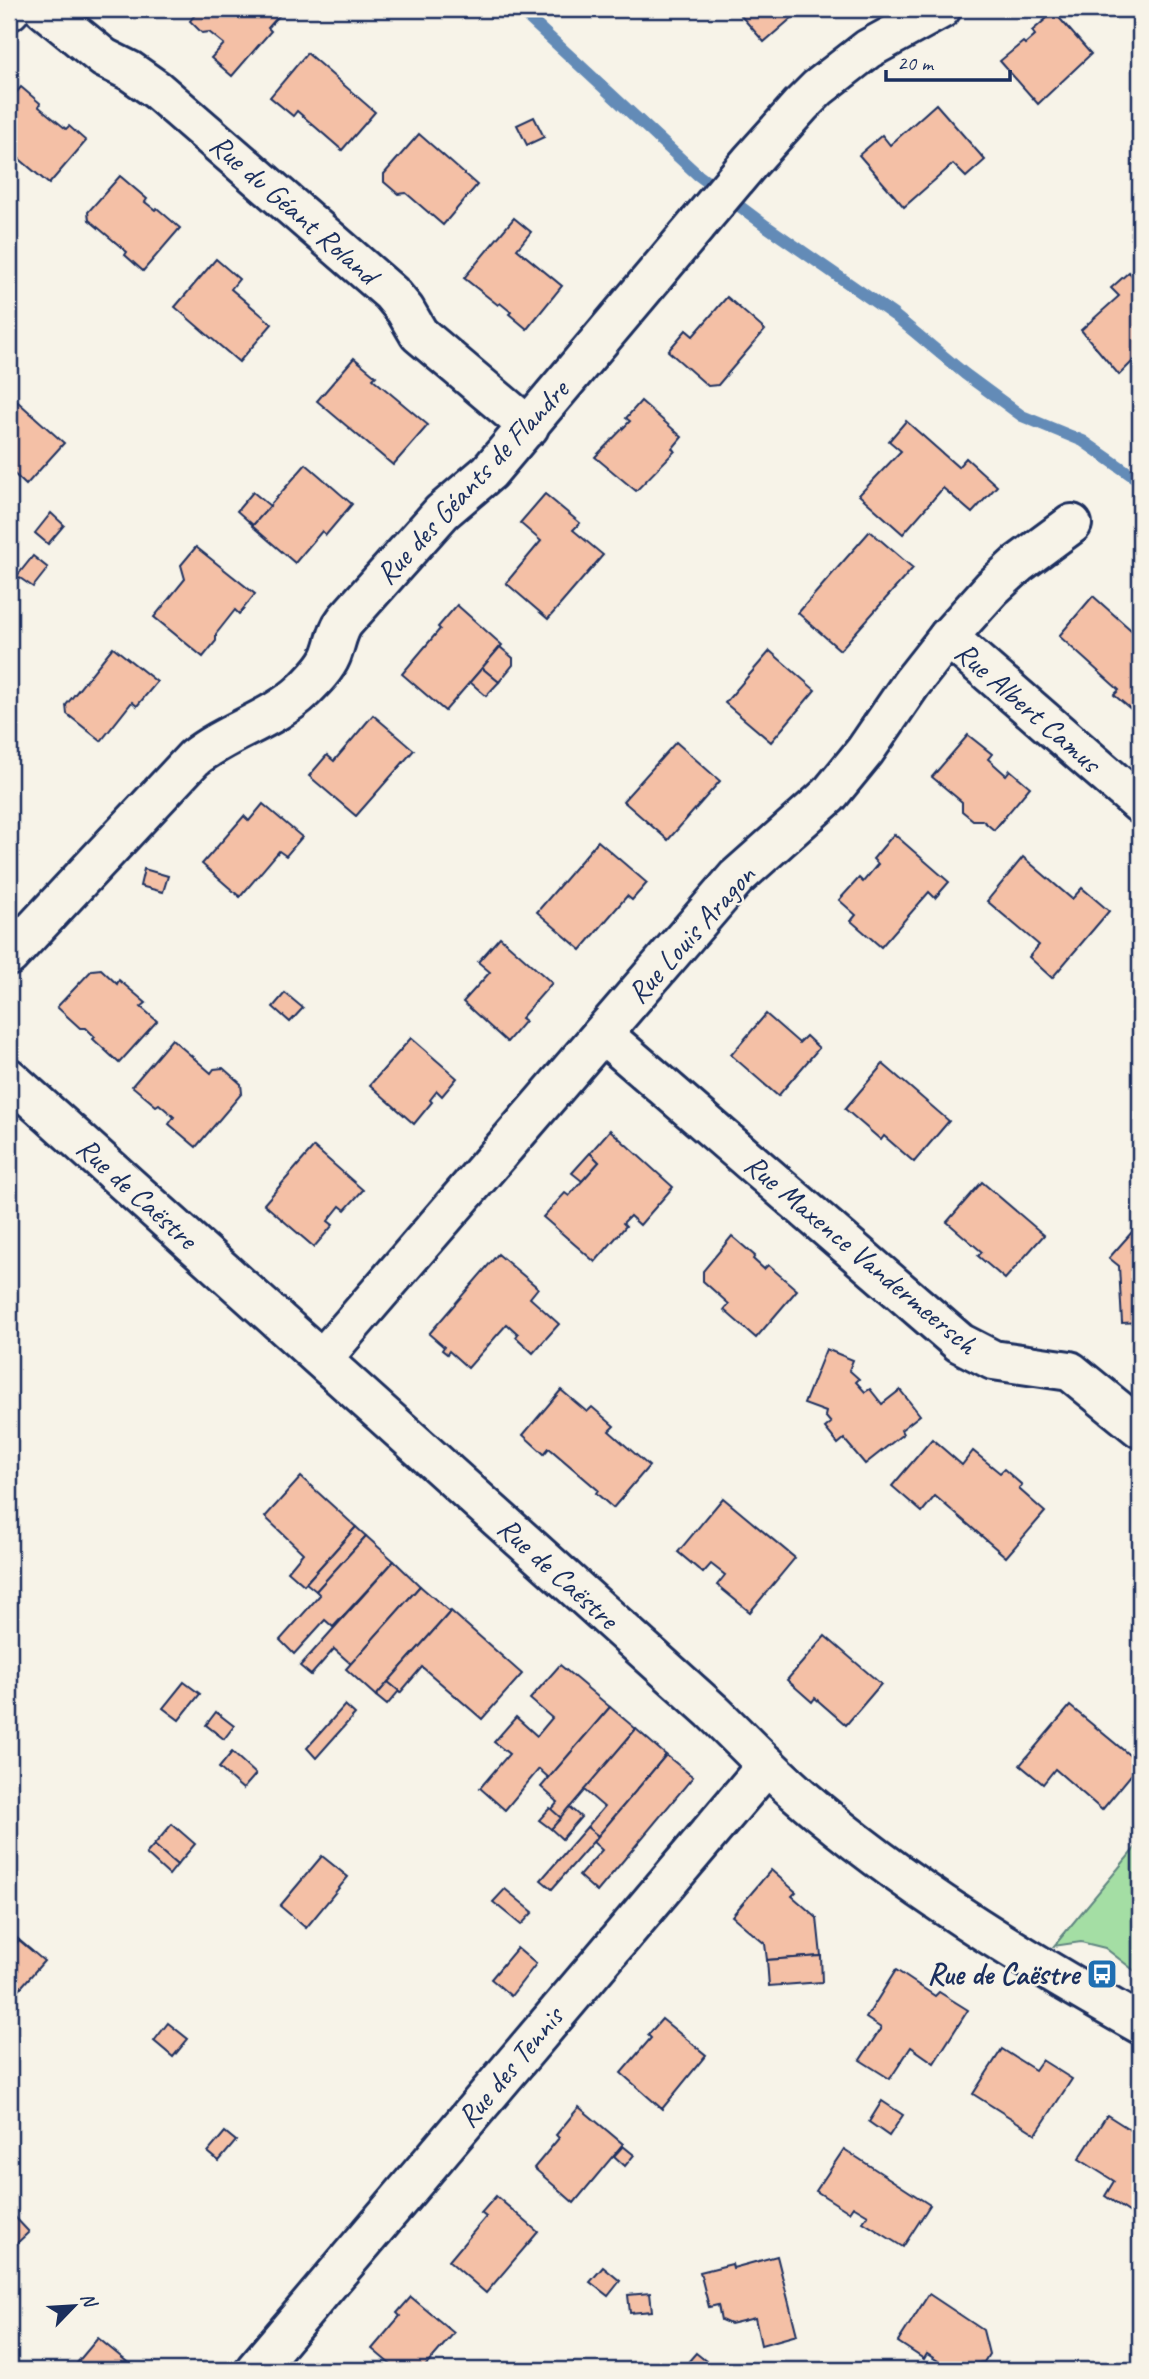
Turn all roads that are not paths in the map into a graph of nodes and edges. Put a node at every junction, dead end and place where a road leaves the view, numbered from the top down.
1 (44, 9) edge
2 (917, 14) edge
3 (529, 427) junction
4 (1072, 524) dead end
5 (948, 637) junction
6 (1140, 804) edge
7 (9, 956) edge
8 (603, 1034) junction
9 (9, 1078) edge
10 (322, 1359) junction
11 (1140, 1428) edge
12 (767, 1765) junction
13 (1140, 2024) edge
14 (255, 2370) edge

1 - 3 street, Rue du Géant Roland
2 - 3 street, Rue des Géants de Flandre
3 - 7 street, Rue des Géants de Flandre
4 - 5 street, Rue Louis Aragon
5 - 6 street, Rue Albert Camus
5 - 8 street, Rue Louis Aragon
8 - 10 street, Rue Louis Aragon
8 - 11 street, Rue Maxence Vandermeersch
9 - 10 street, Rue de Caëstre
10 - 12 street, Rue de Caëstre
12 - 13 street, Rue de Caëstre
12 - 14 street, Rue des Tennis

